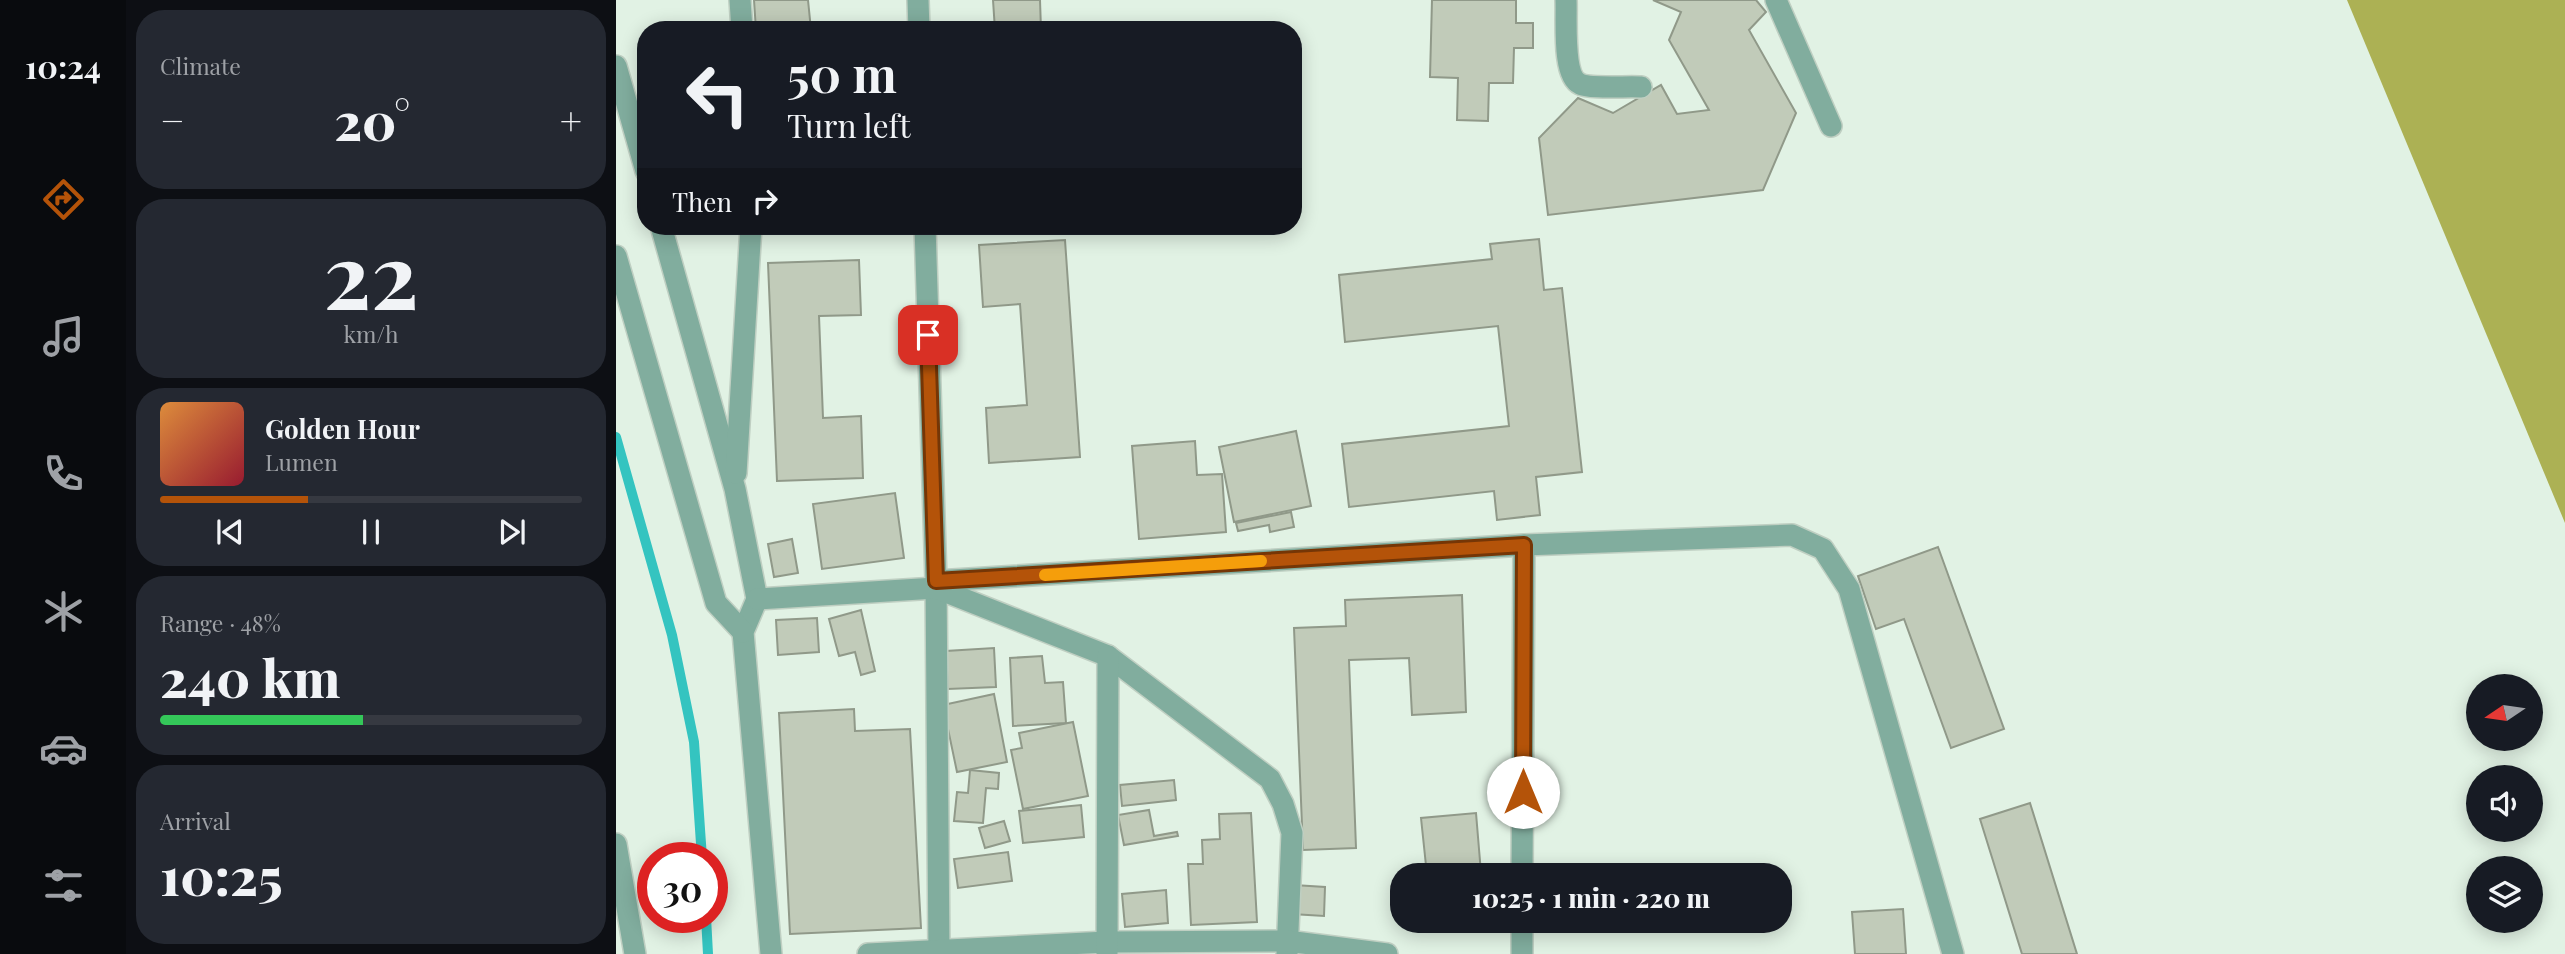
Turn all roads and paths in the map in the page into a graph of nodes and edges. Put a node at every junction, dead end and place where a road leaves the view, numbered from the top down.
1 (740, 0) edge
2 (918, 0) edge
3 (1566, 0) edge
4 (1776, 0) edge
5 (741, 21) edge
6 (919, 21) edge
7 (616, 66) edge
8 (1641, 86) dead end
9 (1831, 126) dead end
10 (637, 140) edge
11 (664, 235) edge
12 (750, 235) edge
13 (925, 235) edge
14 (616, 256) edge
15 (736, 489) junction
16 (1524, 545) junction
17 (936, 584) junction
18 (757, 599) junction
19 (743, 632) junction
20 (1108, 656) junction
21 (616, 844) edge
22 (1522, 863) edge
23 (1522, 933) edge
24 (1287, 947) edge
25 (1107, 948) edge
26 (939, 952) edge
27 (632, 954) edge
28 (771, 954) edge
29 (867, 954) edge
30 (1387, 954) edge
31 (1522, 954) edge
32 (1953, 954) edge

1 - 5 street
2 - 6 street
3 - 8 street
4 - 9 street
7 - 10 street
11 - 15 street
12 - 15 street
13 - 17 street
14 - 19 street
15 - 18 street
16 - 17 street
16 - 22 street
16 - 32 street
17 - 18 street
17 - 20 street
17 - 26 street
18 - 19 street
19 - 28 street
20 - 24 street
20 - 25 street
21 - 27 street
23 - 31 street
24 - 25 street
24 - 30 street
25 - 26 street
26 - 29 street

